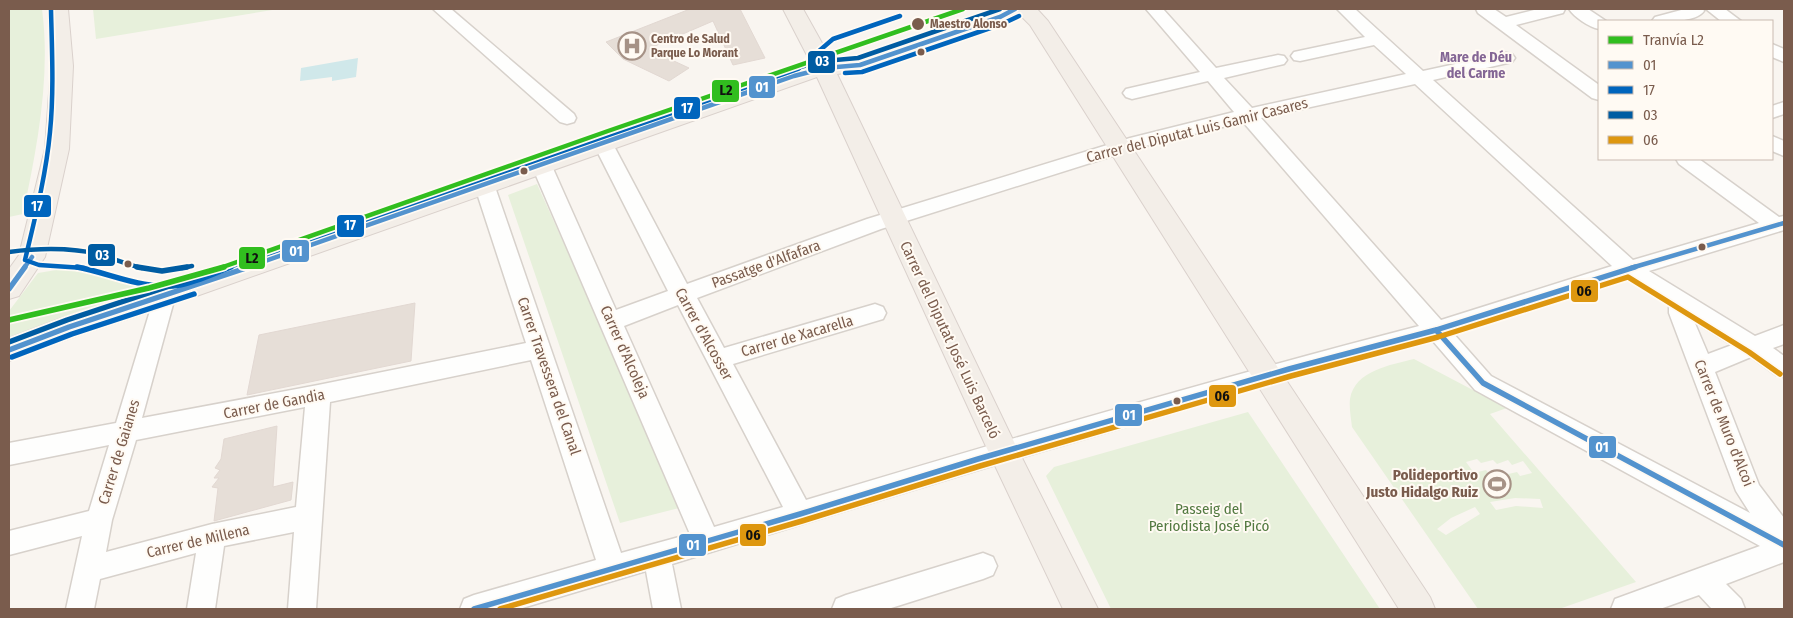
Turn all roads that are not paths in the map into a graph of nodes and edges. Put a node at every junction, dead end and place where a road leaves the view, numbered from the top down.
1 (58, 9) edge
2 (441, 9) edge
3 (793, 9) edge
4 (1015, 9) edge
5 (1026, 9) edge
6 (1154, 9) edge
7 (1345, 9) edge
8 (1484, 9) edge
9 (1557, 9) edge
10 (1577, 9) edge
11 (1714, 9) edge
12 (1696, 11) dead end
13 (1664, 20) edge
14 (1730, 20) edge
15 (1503, 23) junction
16 (1598, 23) edge
17 (1378, 39) junction
18 (1300, 56) dead end
19 (1506, 58) dead end
20 (1278, 60) dead end
21 (825, 68) junction
22 (1212, 76) junction
23 (1420, 76) junction
24 (1132, 93) dead end
25 (1598, 93) edge
26 (1247, 115) junction
27 (567, 118) dead end
28 (1773, 143) edge
29 (1118, 148) junction
30 (1784, 150) edge
31 (608, 153) dead end
32 (1687, 160) edge
33 (541, 164) junction
34 (484, 184) junction
35 (893, 218) junction
36 (1780, 224) edge
37 (20, 258) edge
38 (1629, 269) junction
39 (9, 289) edge
40 (684, 294) junction
41 (164, 297) junction
42 (1680, 300) junction
43 (875, 313) dead end
44 (611, 320) junction
45 (1436, 330) junction
46 (1784, 334) edge
47 (1753, 346) junction
48 (539, 349) junction
49 (9, 350) edge
50 (719, 359) junction
51 (1701, 367) junction
52 (1784, 368) edge
53 (1268, 376) junction
54 (318, 396) junction
55 (126, 432) junction
56 (1004, 452) junction
57 (9, 454) edge
58 (800, 514) junction
59 (308, 517) junction
60 (99, 520) junction
61 (212, 536) junction
62 (1784, 539) edge
63 (707, 542) junction
64 (9, 543) edge
65 (1784, 544) edge
66 (1784, 550) edge
67 (657, 556) junction
68 (983, 566) dead end
69 (89, 568) junction
70 (613, 569) junction
71 (1704, 581) junction
72 (75, 608) edge
73 (201, 609) edge
74 (302, 609) edge
75 (474, 609) edge
76 (667, 609) edge
77 (846, 609) edge
78 (1081, 609) edge
79 (1418, 609) edge
80 (1624, 609) edge
81 (1731, 609) edge

1 - 37 main road
2 - 27 street
3 - 21 main road, Carrer del Diputat José Luis Barceló
4 - 21 main road
5 - 29 main road
6 - 22 street
7 - 17 street
8 - 15 street
9 - 15 street
10 - 16 street
11 - 14 street
12 - 13 street
15 - 25 street
17 - 18 street
17 - 23 street
19 - 23 street, Carrer del Diputat Luis Gamir Casares
20 - 22 street
21 - 33 main road
21 - 35 main road, Carrer del Diputat José Luis Barceló
22 - 24 street
22 - 26 street
23 - 26 street, Carrer del Diputat Luis Gamir Casares
23 - 38 street
26 - 29 street, Carrer del Diputat Luis Gamir Casares
26 - 45 street
28 - 30 street
29 - 35 street, Carrer del Diputat Luis Gamir Casares
29 - 53 main road
31 - 40 street, Carrer d'Alcosser
32 - 36 street
33 - 34 main road
33 - 44 street, Carrer d'Alcoleja
34 - 41 main road
34 - 48 street, Carrer Travessera del Canal
35 - 40 street, Passatge d'Alfafara
35 - 56 main road, Carrer del Diputat José Luis Barceló
36 - 38 street
37 - 39 main road
38 - 42 street
38 - 45 street
40 - 44 street, Passatge d'Alfafara
40 - 50 street, Carrer d'Alcosser
41 - 49 main road
41 - 55 street, Carrer de Gaianes
42 - 47 street
42 - 51 street, Carrer de Muro d'Alcoi
43 - 50 street, Carrer de Xacarella
44 - 63 street, Carrer d'Alcoleja
45 - 53 street
45 - 65 street
46 - 47 street
47 - 51 street
47 - 52 street
48 - 54 street, Carrer de Gandia
48 - 70 street, Carrer Travessera del Canal
50 - 58 street, Carrer d'Alcosser
51 - 62 street, Carrer de Muro d'Alcoi
53 - 56 street
53 - 79 main road
54 - 55 street, Carrer de Gandia
54 - 59 street
55 - 57 street, Carrer de Gandia
55 - 60 street, Carrer de Gaianes
56 - 58 street
56 - 78 main road, Carrer del Diputat José Luis Barceló
58 - 63 street
59 - 61 street, Carrer de Millena
59 - 74 street
60 - 64 street
60 - 69 street, Carrer de Gaianes
61 - 69 street, Carrer de Millena
61 - 73 street
63 - 67 street
66 - 71 street
67 - 70 street
67 - 76 street
68 - 77 street
69 - 72 street, Carrer de Gaianes
70 - 75 street
71 - 80 street
71 - 81 street

